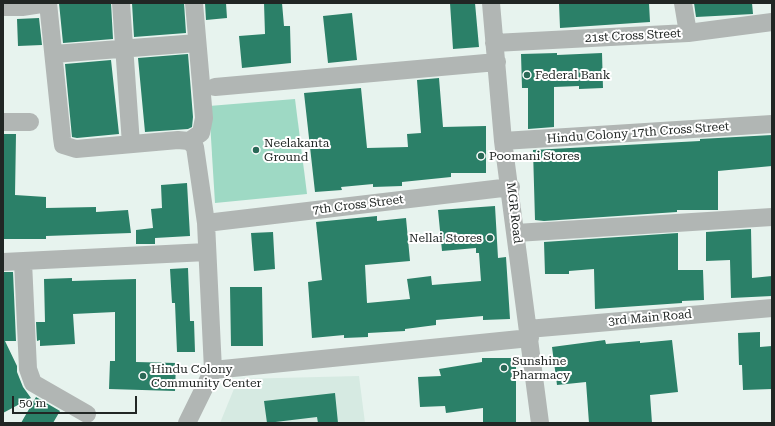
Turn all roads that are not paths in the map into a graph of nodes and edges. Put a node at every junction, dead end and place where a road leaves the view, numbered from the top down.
1 (48, 3) edge
2 (121, 3) edge
3 (194, 3) edge
4 (491, 3) edge
5 (684, 3) edge
6 (22, 5) edge
7 (3, 6) edge
8 (772, 22) edge
9 (688, 33) junction
10 (197, 43) junction
11 (494, 43) junction
12 (124, 49) junction
13 (54, 54) junction
14 (497, 62) junction
15 (215, 87) dead end
16 (3, 122) edge
17 (30, 122) dead end
18 (772, 124) edge
19 (503, 141) junction
20 (189, 142) junction
21 (131, 144) junction
22 (511, 188) junction
23 (772, 217) edge
24 (206, 223) junction
25 (516, 233) junction
26 (207, 252) junction
27 (3, 262) edge
28 (23, 262) junction
29 (772, 308) edge
30 (529, 333) junction
31 (214, 370) junction
32 (87, 414) dead end
33 (187, 423) edge
34 (540, 423) edge

1 - 6 street
1 - 13 street
2 - 12 street
3 - 10 street
4 - 11 street, MGR Road
5 - 9 street
6 - 7 street
8 - 9 street, 21st Cross Street
9 - 11 street, 21st Cross Street
10 - 12 street
10 - 20 street
11 - 14 street, MGR Road
12 - 13 street
12 - 21 street
13 - 21 street
14 - 15 street
14 - 19 street, MGR Road
16 - 17 street
18 - 19 street, Hindu Colony 17th Cross Street
19 - 22 street, MGR Road
20 - 21 street
20 - 24 street
22 - 24 street, 7th Cross Street
22 - 25 street, MGR Road
23 - 25 street
24 - 26 street
25 - 30 street, MGR Road
26 - 28 street
26 - 31 street
27 - 28 street
28 - 32 street
29 - 30 street, 3rd Main Road
30 - 31 street, 3rd Main Road
30 - 34 street, MGR Road
31 - 33 street

